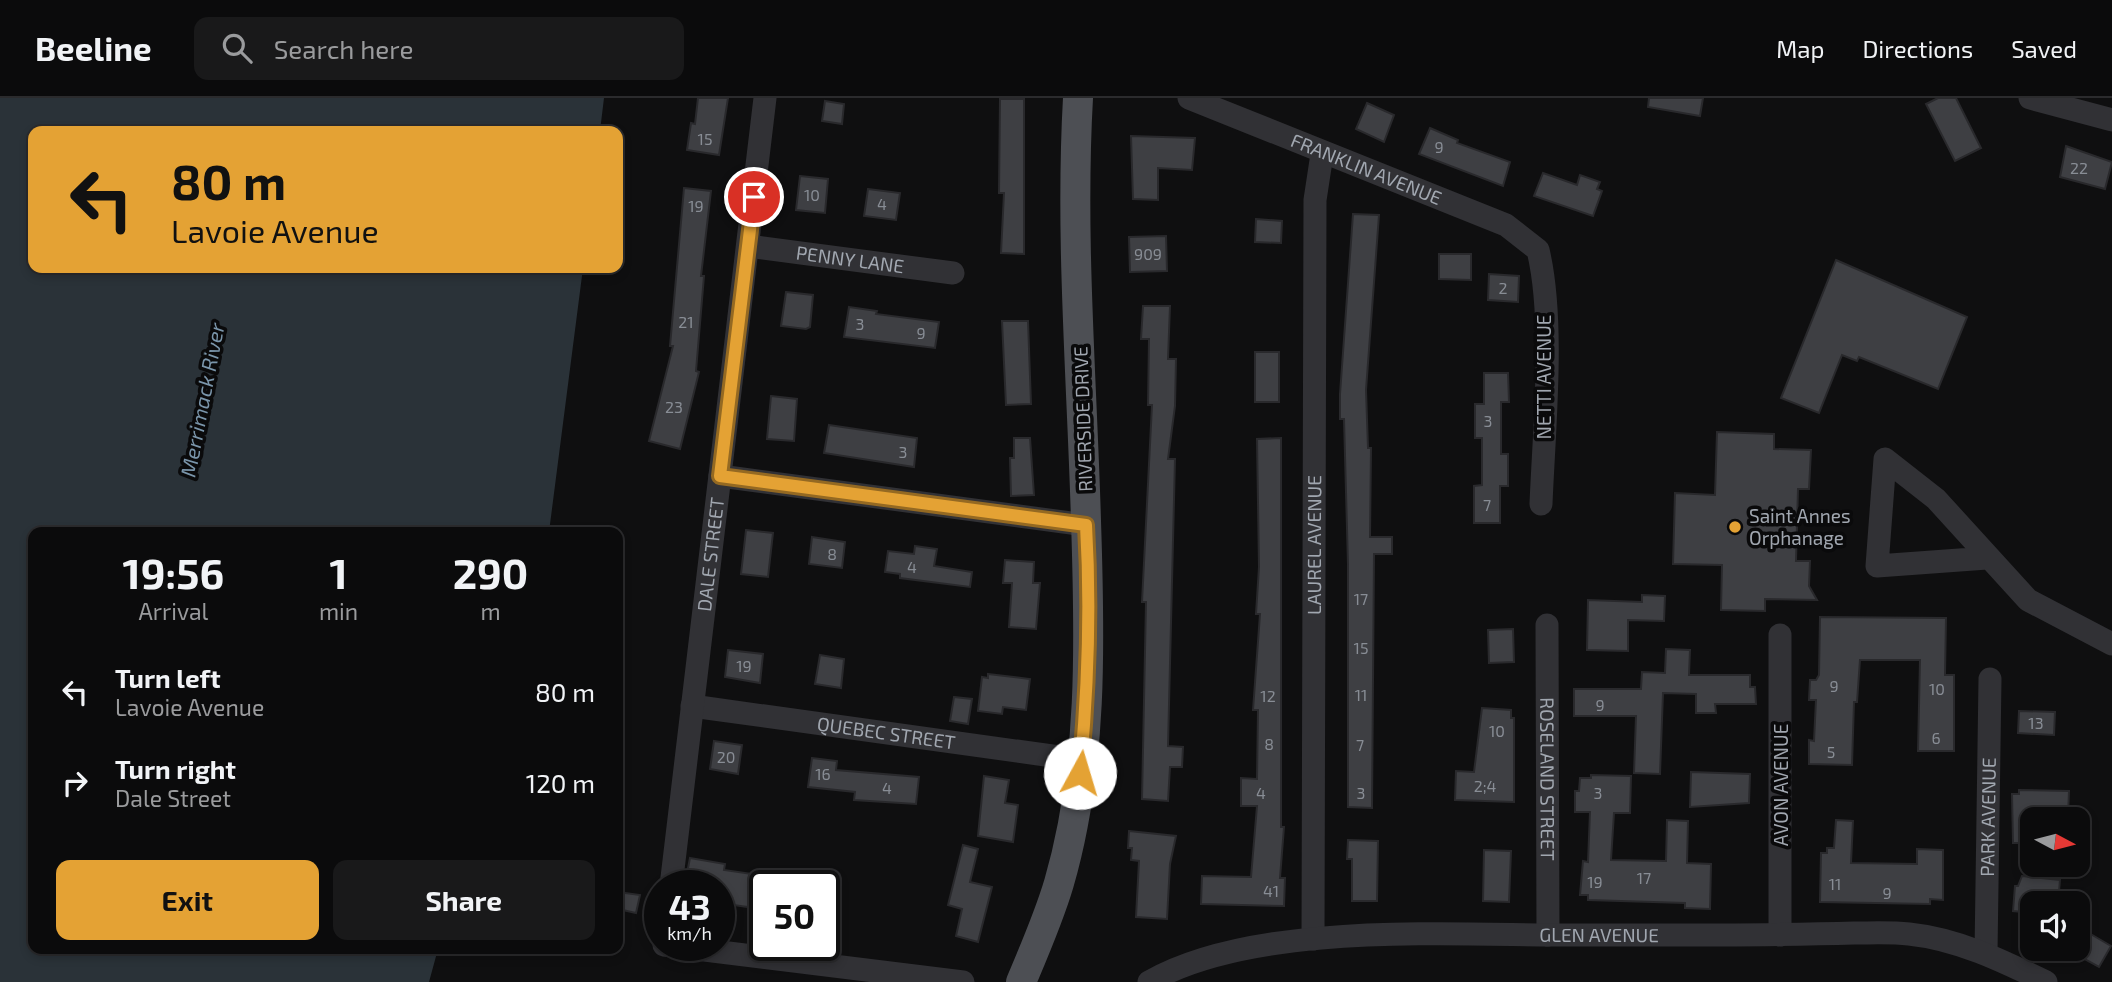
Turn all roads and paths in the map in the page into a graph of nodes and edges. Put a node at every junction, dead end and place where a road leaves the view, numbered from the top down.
1 (765, 98) edge
2 (1078, 98) edge
3 (1189, 98) edge
4 (2031, 98) edge
5 (2112, 120) edge
6 (1322, 154) junction
7 (748, 246) junction
8 (1538, 250) joint
9 (953, 273) dead end
10 (720, 476) junction
11 (1541, 504) dead end
12 (1086, 525) junction
13 (1987, 558) junction
14 (1547, 625) dead end
15 (1780, 635) dead end
16 (2112, 644) edge
17 (1990, 679) dead end
18 (692, 706) junction
19 (1081, 760) junction
20 (673, 870) edge
21 (1548, 934) junction
22 (1780, 935) junction
23 (1313, 939) junction
24 (1986, 953) junction
25 (735, 955) edge
26 (963, 982) edge
27 (1021, 982) edge
28 (1149, 982) edge
29 (2046, 982) edge

1 - 7 street, DALE STREET
2 - 12 main road, RIVERSIDE DRIVE
3 - 6 street, FRANKLIN AVENUE
4 - 5 street
6 - 8 street, FRANKLIN AVENUE
6 - 23 street, LAUREL AVENUE
7 - 9 street, PENNY LANE
7 - 10 street, DALE STREET
8 - 11 street, NETTI AVENUE
10 - 12 street
10 - 18 street, DALE STREET
12 - 19 main road, RIVERSIDE DRIVE
13 - 13 street
13 - 16 street
14 - 21 street, ROSELAND STREET
15 - 22 street, AVON AVENUE
17 - 24 street, PARK AVENUE
18 - 19 street, QUEBEC STREET
18 - 20 street, DALE STREET
19 - 27 main road, RIVERSIDE DRIVE
21 - 22 street, GLEN AVENUE
21 - 23 street, GLEN AVENUE
22 - 24 street, GLEN AVENUE
23 - 28 street, GLEN AVENUE
24 - 29 street, GLEN AVENUE
25 - 26 street

